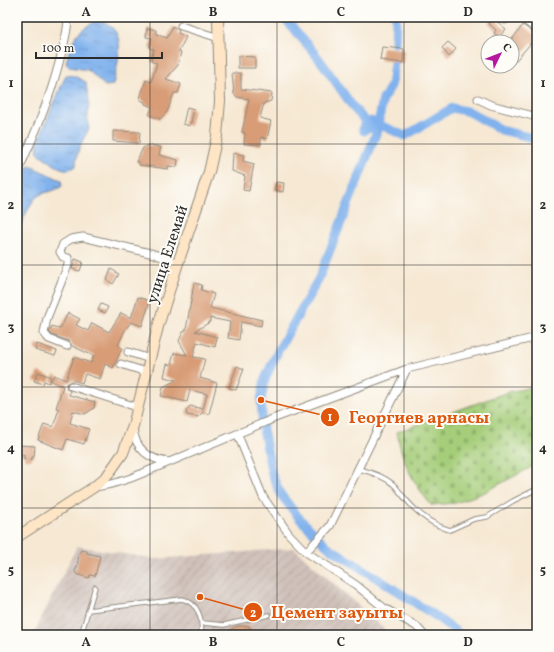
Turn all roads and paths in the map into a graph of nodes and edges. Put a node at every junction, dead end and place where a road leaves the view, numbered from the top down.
1 (68, 17) edge
2 (218, 17) edge
3 (521, 17) edge
4 (181, 26) dead end
5 (537, 30) edge
6 (219, 38) junction
7 (478, 99) dead end
8 (537, 117) edge
9 (17, 173) edge
10 (178, 263) junction
11 (537, 337) edge
12 (67, 346) dead end
13 (128, 352) dead end
14 (150, 359) junction
15 (121, 364) dead end
16 (407, 369) junction
17 (146, 372) junction
18 (71, 386) dead end
19 (137, 407) junction
20 (132, 426) junction
21 (238, 435) junction
22 (172, 462) junction
23 (358, 468) junction
24 (94, 487) junction
25 (537, 490) edge
26 (17, 536) edge
27 (308, 550) junction
28 (94, 587) dead end
29 (88, 610) junction
30 (269, 614) dead end
31 (202, 623) junction
32 (81, 635) edge
33 (201, 635) edge
34 (424, 635) edge

1 - 9 street
2 - 6 street, улица Елемай
3 - 5 street
4 - 6 street
6 - 10 street, улица Елемай
7 - 8 street
10 - 12 street
10 - 14 street, улица Елемай
11 - 16 street
13 - 14 street
14 - 17 street, улица Елемай
15 - 17 street
16 - 21 street
16 - 23 street
17 - 19 street, улица Елемай
18 - 19 street
19 - 20 street, улица Елемай
20 - 22 street
20 - 24 street, улица Елемай
21 - 22 street
21 - 27 street
22 - 24 street
23 - 25 lane
23 - 27 street
24 - 26 street, улица Елемай
27 - 34 street
28 - 29 lane
29 - 31 lane
29 - 32 lane
30 - 31 lane
31 - 33 lane

